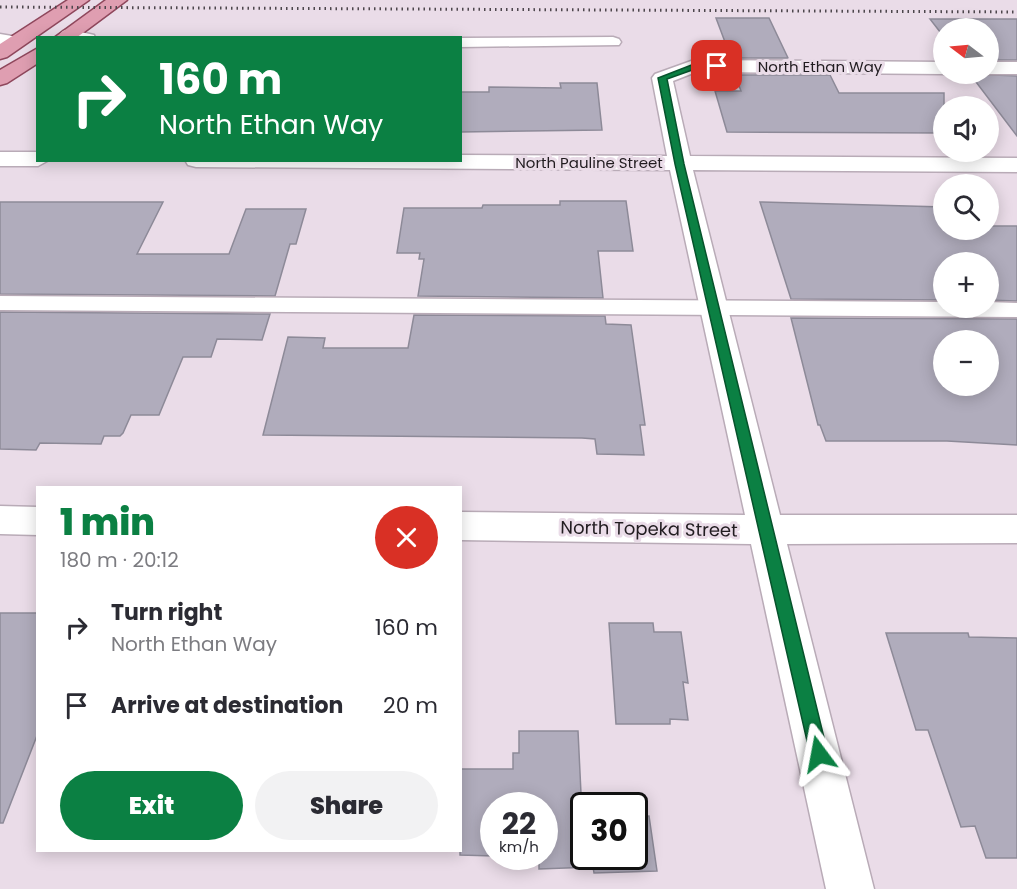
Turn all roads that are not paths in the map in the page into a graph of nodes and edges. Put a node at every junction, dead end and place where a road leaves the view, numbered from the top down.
1 (80, 0) edge
2 (118, 0) edge
3 (65, 36) edge
4 (9, 40) edge
5 (462, 42) edge
6 (613, 42) dead end
7 (0, 53) edge
8 (36, 55) edge
9 (933, 68) edge
10 (999, 68) edge
11 (1017, 68) edge
12 (0, 79) edge
13 (0, 159) edge
14 (36, 159) edge
15 (438, 162) edge
16 (680, 164) junction
17 (1017, 165) edge
18 (0, 303) edge
19 (715, 308) junction
20 (1017, 310) edge
21 (0, 520) edge
22 (36, 521) edge
23 (462, 526) edge
24 (1017, 529) edge
25 (766, 530) junction
26 (850, 889) edge

1 - 4 main road
2 - 3 main road
4 - 7 main road
5 - 6 lane
8 - 12 main road
9 - 16 street, North Ethan Way
10 - 11 street
13 - 14 street
15 - 16 street, North Pauline Street
16 - 17 street, North Pauline Street
16 - 19 street
18 - 19 lane
19 - 20 lane
19 - 25 street
21 - 22 street
23 - 25 street, North Topeka Street
24 - 25 street, North Topeka Street
25 - 26 street

